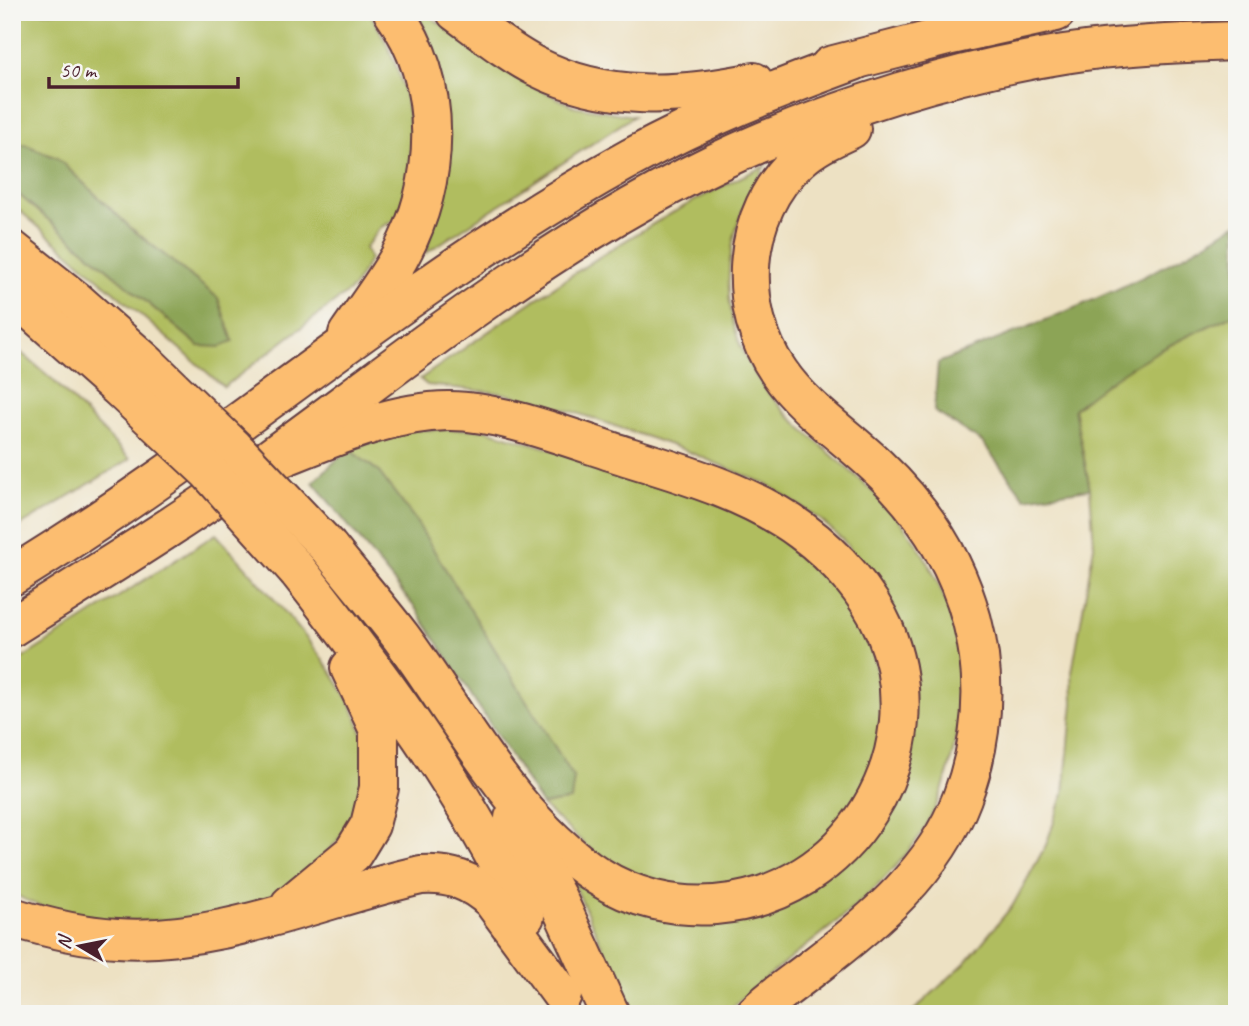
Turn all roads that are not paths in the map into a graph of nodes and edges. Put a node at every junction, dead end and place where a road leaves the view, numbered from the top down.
1 (393, 12) edge
2 (456, 12) edge
3 (1056, 12) edge
4 (1237, 41) edge
5 (854, 61) junction
6 (960, 76) junction
7 (12, 228) edge
8 (12, 250) edge
9 (19, 300) edge
10 (75, 300) junction
11 (333, 355) junction
12 (260, 466) junction
13 (58, 549) junction
14 (12, 566) edge
15 (298, 571) junction
16 (12, 576) edge
17 (12, 627) edge
18 (466, 734) junction
19 (281, 912) junction
20 (23, 919) edge
21 (566, 1004) edge
22 (610, 1014) edge
23 (755, 1014) edge

1 - 11 highway
2 - 5 highway
3 - 5 highway
4 - 6 highway
5 - 11 highway
6 - 12 highway
6 - 23 highway
7 - 10 highway
8 - 10 highway
9 - 15 highway, bridge
10 - 18 highway, bridge
11 - 13 highway
12 - 17 highway
12 - 18 highway
13 - 14 highway
13 - 16 highway
15 - 19 highway
15 - 21 highway
18 - 22 highway
19 - 20 highway
19 - 21 highway

